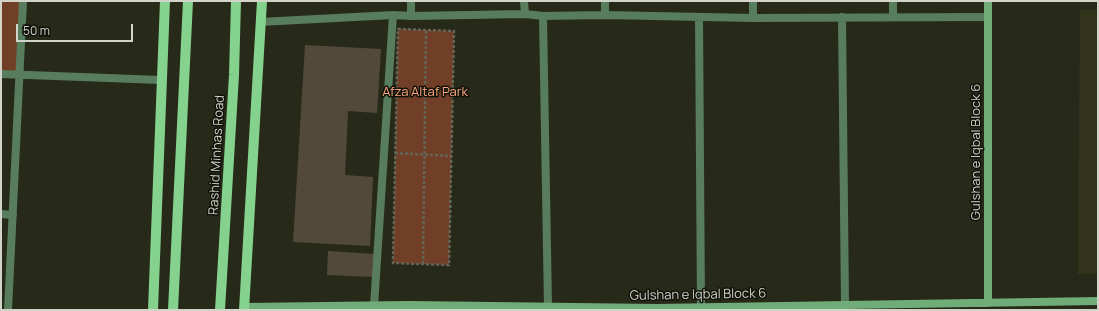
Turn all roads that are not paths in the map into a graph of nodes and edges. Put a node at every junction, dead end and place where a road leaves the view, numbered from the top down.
1 (23, 1) edge
2 (166, 1) edge
3 (188, 1) edge
4 (236, 1) edge
5 (262, 1) edge
6 (411, 1) edge
7 (524, 1) edge
8 (605, 1) edge
9 (753, 1) edge
10 (893, 1) edge
11 (988, 1) edge
12 (524, 14) junction
13 (393, 15) junction
14 (605, 15) junction
15 (411, 16) junction
16 (543, 16) junction
17 (893, 16) junction
18 (699, 17) junction
19 (842, 17) junction
20 (988, 17) junction
21 (753, 18) junction
22 (260, 22) junction
23 (1, 74) edge
24 (19, 75) junction
25 (161, 80) junction
26 (1, 214) edge
27 (13, 215) junction
28 (1098, 301) edge
29 (988, 303) junction
30 (845, 305) junction
31 (374, 306) junction
32 (548, 307) junction
33 (701, 307) junction
34 (244, 308) edge
35 (657, 309) edge
36 (8, 310) edge
37 (153, 310) edge
38 (173, 310) edge
39 (220, 310) edge

1 - 24 street
2 - 25 main road
3 - 38 main road
4 - 39 main road, Rashid Minhas Road
5 - 22 main road
6 - 15 street
7 - 12 street
8 - 14 street
9 - 21 street
10 - 17 street
11 - 20 street, Gulshan e Iqbal Block 6
12 - 15 street
12 - 16 street
13 - 15 street
13 - 22 street
13 - 31 street
14 - 16 street
14 - 18 street
16 - 32 street
17 - 19 street
17 - 20 street
18 - 21 street
18 - 33 street
19 - 21 street
19 - 30 street
20 - 29 street, Gulshan e Iqbal Block 6
22 - 34 main road
23 - 24 street
24 - 25 street
24 - 27 street
25 - 37 main road
26 - 27 street
27 - 36 street
28 - 29 street, Gulshan e Iqbal Block 6
29 - 30 street, Gulshan e Iqbal Block 6
30 - 33 street, Gulshan e Iqbal Block 6
31 - 32 street, Gulshan e Iqbal Block 6
31 - 34 street, Gulshan e Iqbal Block 6
32 - 35 street, Gulshan e Iqbal Block 6
33 - 35 street, Gulshan e Iqbal Block 6

